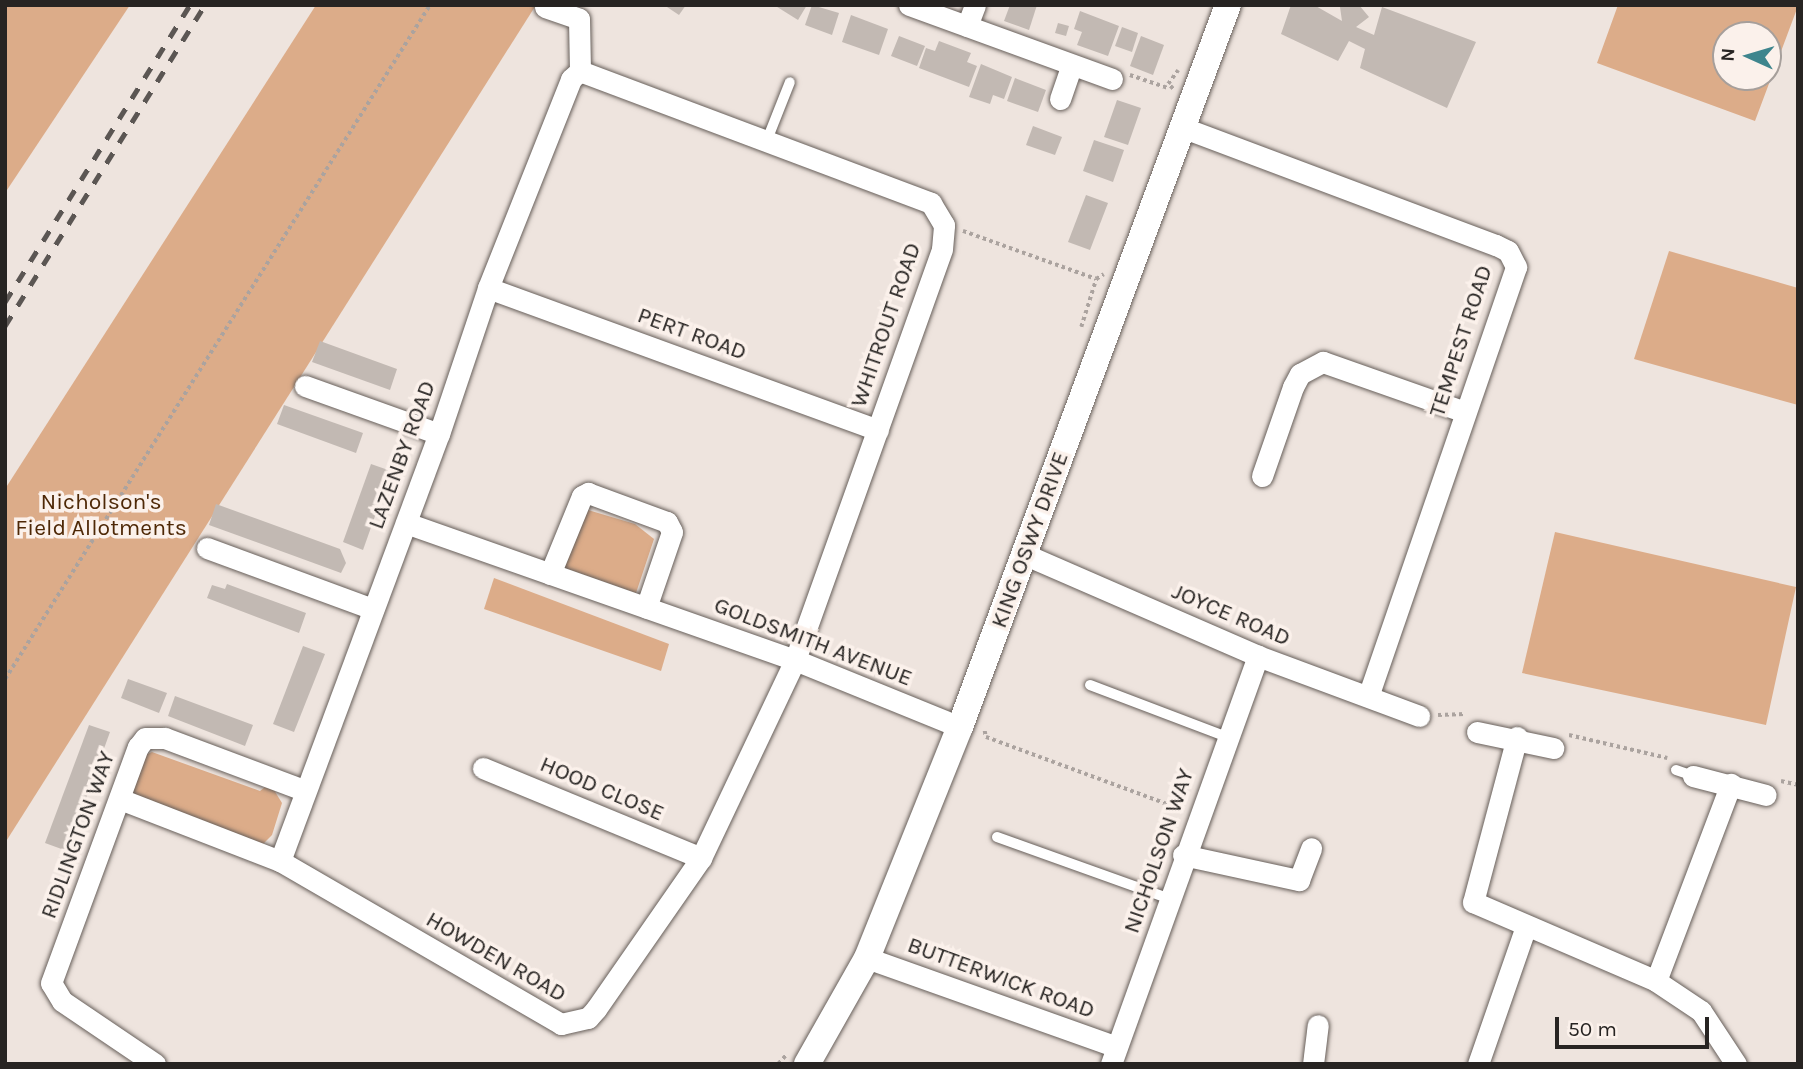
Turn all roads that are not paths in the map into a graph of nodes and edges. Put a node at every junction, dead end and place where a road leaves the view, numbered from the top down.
1 (909, 5) edge
2 (975, 5) edge
3 (1228, 5) edge
4 (545, 8) dead end
5 (967, 26) junction
6 (1072, 65) junction
7 (580, 71) junction
8 (1117, 76) road end
9 (790, 82) dead end
10 (1060, 99) dead end
11 (1184, 128) junction
12 (767, 140) junction
13 (488, 288) junction
14 (305, 386) dead end
15 (1465, 412) junction
16 (878, 430) junction
17 (439, 434) junction
18 (1262, 476) dead end
19 (406, 523) junction
20 (207, 548) dead end
21 (1026, 555) junction
22 (550, 574) junction
23 (646, 607) junction
24 (373, 609) junction
25 (1258, 656) junction
26 (795, 660) junction
27 (1090, 685) dead end
28 (1368, 696) junction
29 (1419, 716) road end
30 (1473, 723) road end
31 (972, 726) junction
32 (1227, 737) junction
33 (1517, 737) junction
34 (1558, 741) road end
35 (483, 768) dead end
36 (1681, 769) road end
37 (1731, 783) junction
38 (1772, 788) road end
39 (303, 790) junction
40 (120, 799) junction
41 (996, 837) dead end
42 (1311, 848) dead end
43 (1183, 855) junction
44 (701, 858) junction
45 (280, 861) junction
46 (1170, 899) junction
47 (1526, 926) junction
48 (867, 958) junction
49 (1656, 981) junction
50 (1318, 1025) dead end
51 (801, 1054) edge
52 (1114, 1056) edge
53 (1726, 1061) edge
54 (155, 1064) edge
55 (1313, 1064) edge
56 (1478, 1064) edge

1 - 5 street
2 - 5 street
3 - 11 street, KING OSWY DRIVE
4 - 7 street
5 - 6 street
6 - 8 street
6 - 10 street
7 - 12 street, WHITROUT ROAD
7 - 13 street, LAZENBY ROAD
9 - 12 lane
11 - 15 street, TEMPEST ROAD
11 - 21 street, KING OSWY DRIVE
12 - 16 street, WHITROUT ROAD
13 - 16 street, PERT ROAD
13 - 17 street, LAZENBY ROAD
14 - 17 street
15 - 18 street
15 - 28 street, TEMPEST ROAD
16 - 26 street, WHITROUT ROAD
17 - 19 street, LAZENBY ROAD
19 - 22 street, GOLDSMITH AVENUE
19 - 24 street, LAZENBY ROAD
20 - 24 street
21 - 25 street, JOYCE ROAD
21 - 31 street, KING OSWY DRIVE
22 - 23 street, GOLDSMITH AVENUE
22 - 23 street
23 - 26 street, GOLDSMITH AVENUE
24 - 39 street, LAZENBY ROAD
25 - 28 street, JOYCE ROAD
25 - 32 street, NICHOLSON WAY
26 - 31 street, GOLDSMITH AVENUE
26 - 44 street, HOWDEN ROAD
27 - 32 lane
28 - 29 street, JOYCE ROAD
30 - 33 street
31 - 48 street, KING OSWY DRIVE
32 - 43 street, NICHOLSON WAY
33 - 34 street
33 - 47 street
35 - 44 street, HOOD CLOSE
36 - 37 street
37 - 38 street
37 - 49 street
39 - 40 street, RIDLINGTON WAY
39 - 45 street, LAZENBY ROAD
40 - 45 street, HOWDEN ROAD
40 - 54 street, RIDLINGTON WAY
41 - 46 lane
42 - 43 street
43 - 46 street, NICHOLSON WAY
44 - 45 street, HOWDEN ROAD
46 - 52 street, NICHOLSON WAY
47 - 49 street
47 - 56 street
48 - 51 street, KING OSWY DRIVE
48 - 52 street, BUTTERWICK ROAD
49 - 53 street
50 - 55 street

